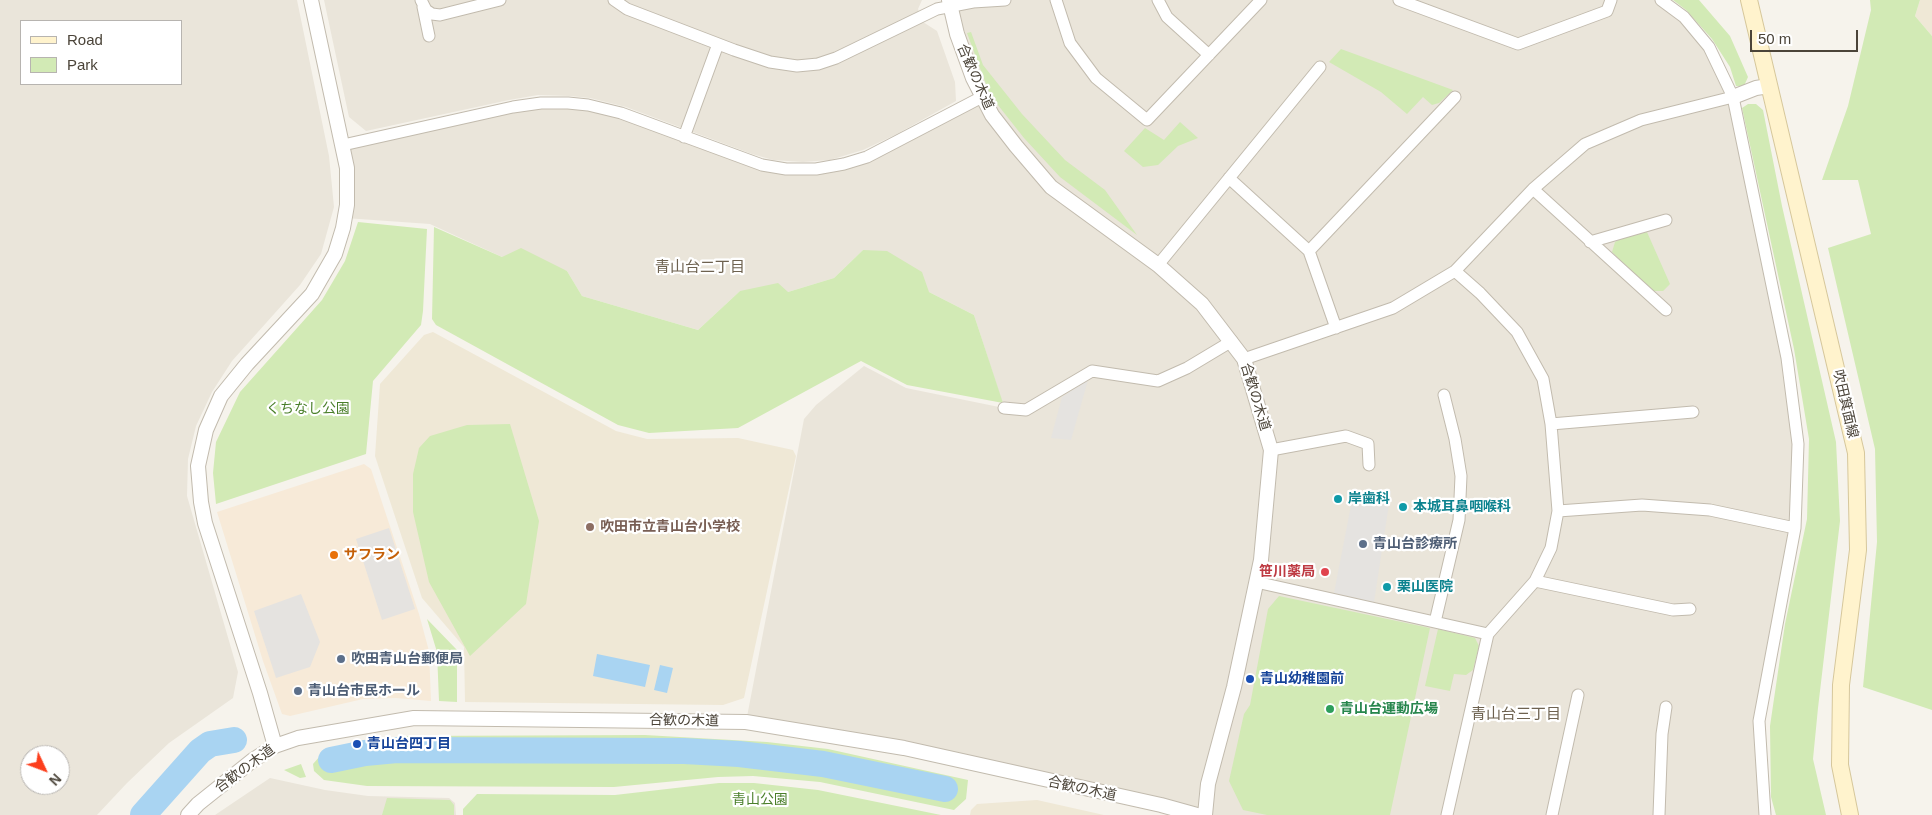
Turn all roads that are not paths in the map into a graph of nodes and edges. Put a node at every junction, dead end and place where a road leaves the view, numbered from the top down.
1 (311, 0) edge
2 (500, 0) edge
3 (614, 0) edge
4 (1005, 0) edge
5 (1056, 0) edge
6 (1158, 0) edge
7 (1261, 0) edge
8 (1399, 0) edge
9 (1611, 0) edge
10 (1661, 0) edge
11 (1749, 0) edge
12 (1413, 2) edge
13 (422, 3) edge
14 (950, 3) edge
15 (429, 36) dead end
16 (718, 44) junction
17 (1210, 55) junction
18 (1320, 67) dead end
19 (1769, 86) junction
20 (982, 97) junction
21 (1456, 97) dead end
22 (1733, 97) junction
23 (684, 137) junction
24 (343, 145) junction
25 (1229, 178) junction
26 (1533, 189) junction
27 (1666, 220) dead end
28 (1590, 242) junction
29 (1309, 251) junction
30 (1158, 266) junction
31 (1455, 271) junction
32 (1666, 310) dead end
33 (1336, 328) junction
34 (1232, 341) junction
35 (1244, 359) junction
36 (1444, 395) dead end
37 (1004, 408) dead end
38 (1693, 412) dead end
39 (1551, 424) junction
40 (1271, 450) junction
41 (1369, 465) dead end
42 (1558, 511) junction
43 (1795, 528) junction
44 (1535, 581) junction
45 (1256, 582) junction
46 (1690, 609) dead end
47 (1435, 622) junction
48 (1488, 634) junction
49 (1578, 695) dead end
50 (1666, 707) dead end
51 (275, 746) junction
52 (188, 815) edge
53 (1197, 815) edge
54 (1205, 815) edge
55 (1447, 815) edge
56 (1552, 815) edge
57 (1659, 815) edge
58 (1765, 815) edge
59 (1850, 815) edge

1 - 24 street
2 - 13 street
3 - 16 street
4 - 14 street
5 - 17 street
6 - 17 street
7 - 17 street
8 - 12 street
9 - 12 street
10 - 22 street
11 - 19 main road, 吹田箕面線
13 - 15 street
14 - 16 street
14 - 20 street, 合歓の木道
16 - 23 street
18 - 25 street
19 - 22 street
19 - 59 main road, 吹田箕面線
20 - 23 street
20 - 30 street, 合歓の木道
21 - 29 street
22 - 26 street
22 - 43 street
23 - 24 street
24 - 51 street
25 - 29 street
25 - 30 street
26 - 28 street
26 - 31 street
27 - 28 street
28 - 32 street
29 - 33 street
30 - 34 street, 合歓の木道
31 - 33 street
31 - 39 street
33 - 35 street
34 - 35 street, 合歓の木道
34 - 37 street
35 - 40 street, 合歓の木道
36 - 47 street
38 - 39 street
39 - 42 street
40 - 41 street
40 - 45 street, 合歓の木道
42 - 43 street
42 - 44 street
43 - 58 street
44 - 46 street
44 - 48 street
45 - 47 street
45 - 54 street, 合歓の木道
47 - 48 street
48 - 55 street
49 - 56 street
50 - 57 street
51 - 52 street, 合歓の木道
51 - 53 street, 合歓の木道

